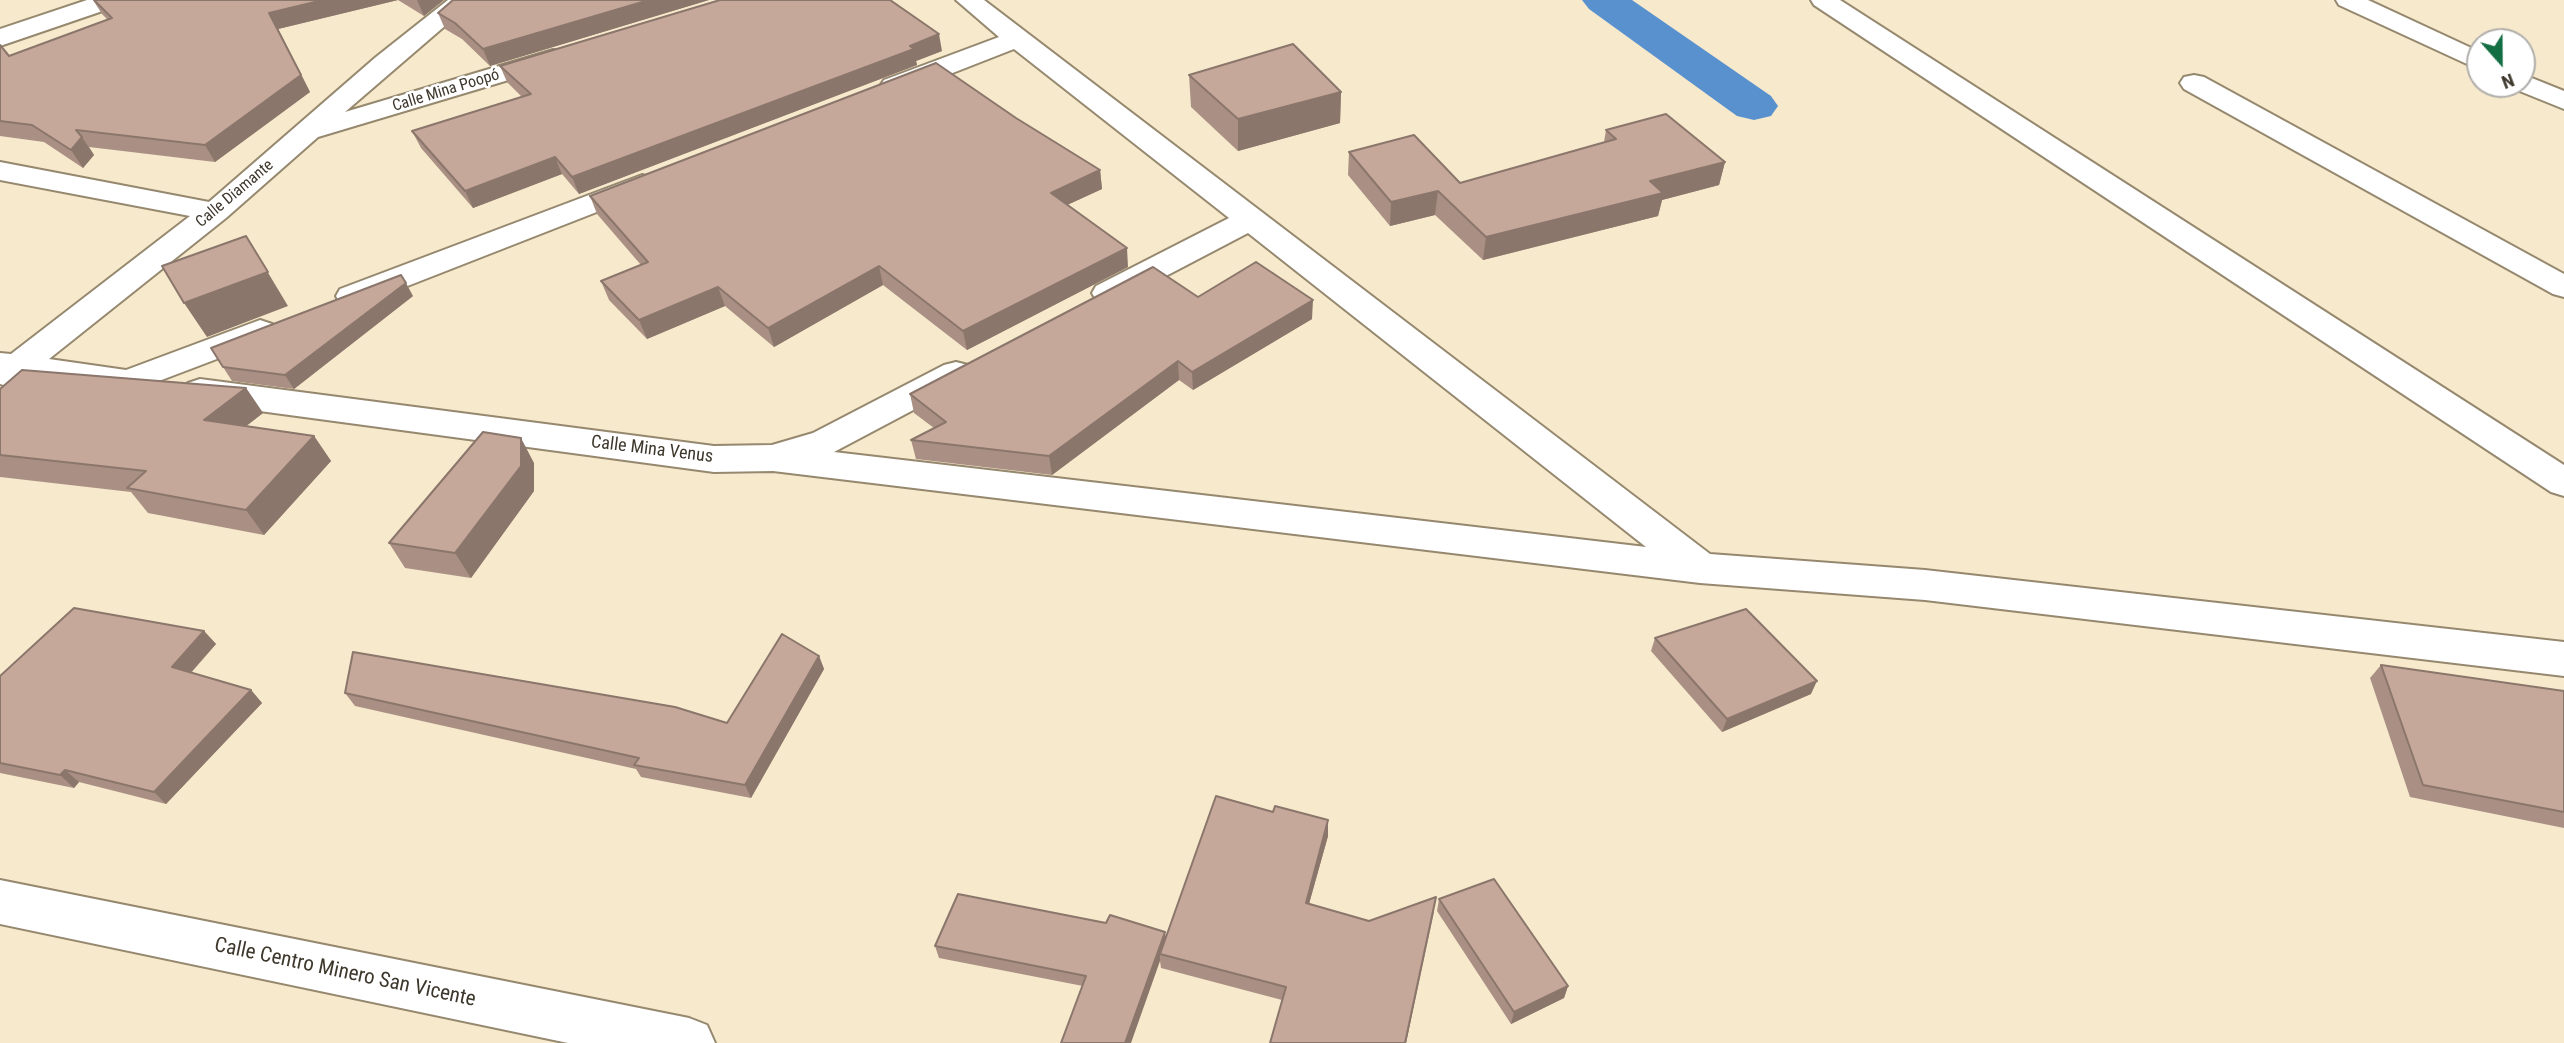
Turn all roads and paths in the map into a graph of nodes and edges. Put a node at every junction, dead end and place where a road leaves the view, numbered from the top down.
1 (111, 0) edge
2 (463, 0) edge
3 (968, 0) edge
4 (1823, 0) edge
5 (2348, 0) edge
6 (0, 38) edge
7 (1016, 39) junction
8 (582, 49) edge
9 (2466, 55) edge
10 (2194, 83) dead end
11 (2536, 88) edge
12 (873, 95) edge
13 (2564, 101) edge
14 (307, 133) junction
15 (0, 171) edge
16 (664, 175) edge
17 (215, 212) junction
18 (1251, 219) junction
19 (2564, 287) edge
20 (325, 306) edge
21 (1082, 307) edge
22 (286, 321) edge
23 (985, 358) edge
24 (6, 371) edge
25 (130, 382) junction
26 (773, 458) junction
27 (2564, 483) edge
28 (1700, 568) junction
29 (2564, 659) edge
30 (0, 902) edge
31 (689, 1043) edge

1 - 6 street
2 - 14 street, Calle Diamante
3 - 7 street
4 - 27 street
5 - 9 street
7 - 12 street
7 - 18 street
8 - 14 street, Calle Mina Poopó
10 - 19 street
11 - 13 street
14 - 17 street, Calle Diamante
15 - 17 street
16 - 20 street
17 - 24 street, Calle Diamante
18 - 21 street
18 - 28 street
22 - 25 street
23 - 26 street, Calle Mina Venus
24 - 25 street, Calle Mina Venus
25 - 26 street, Calle Mina Venus
26 - 28 street
28 - 29 street
30 - 31 street, Calle Centro Minero San Vicente

